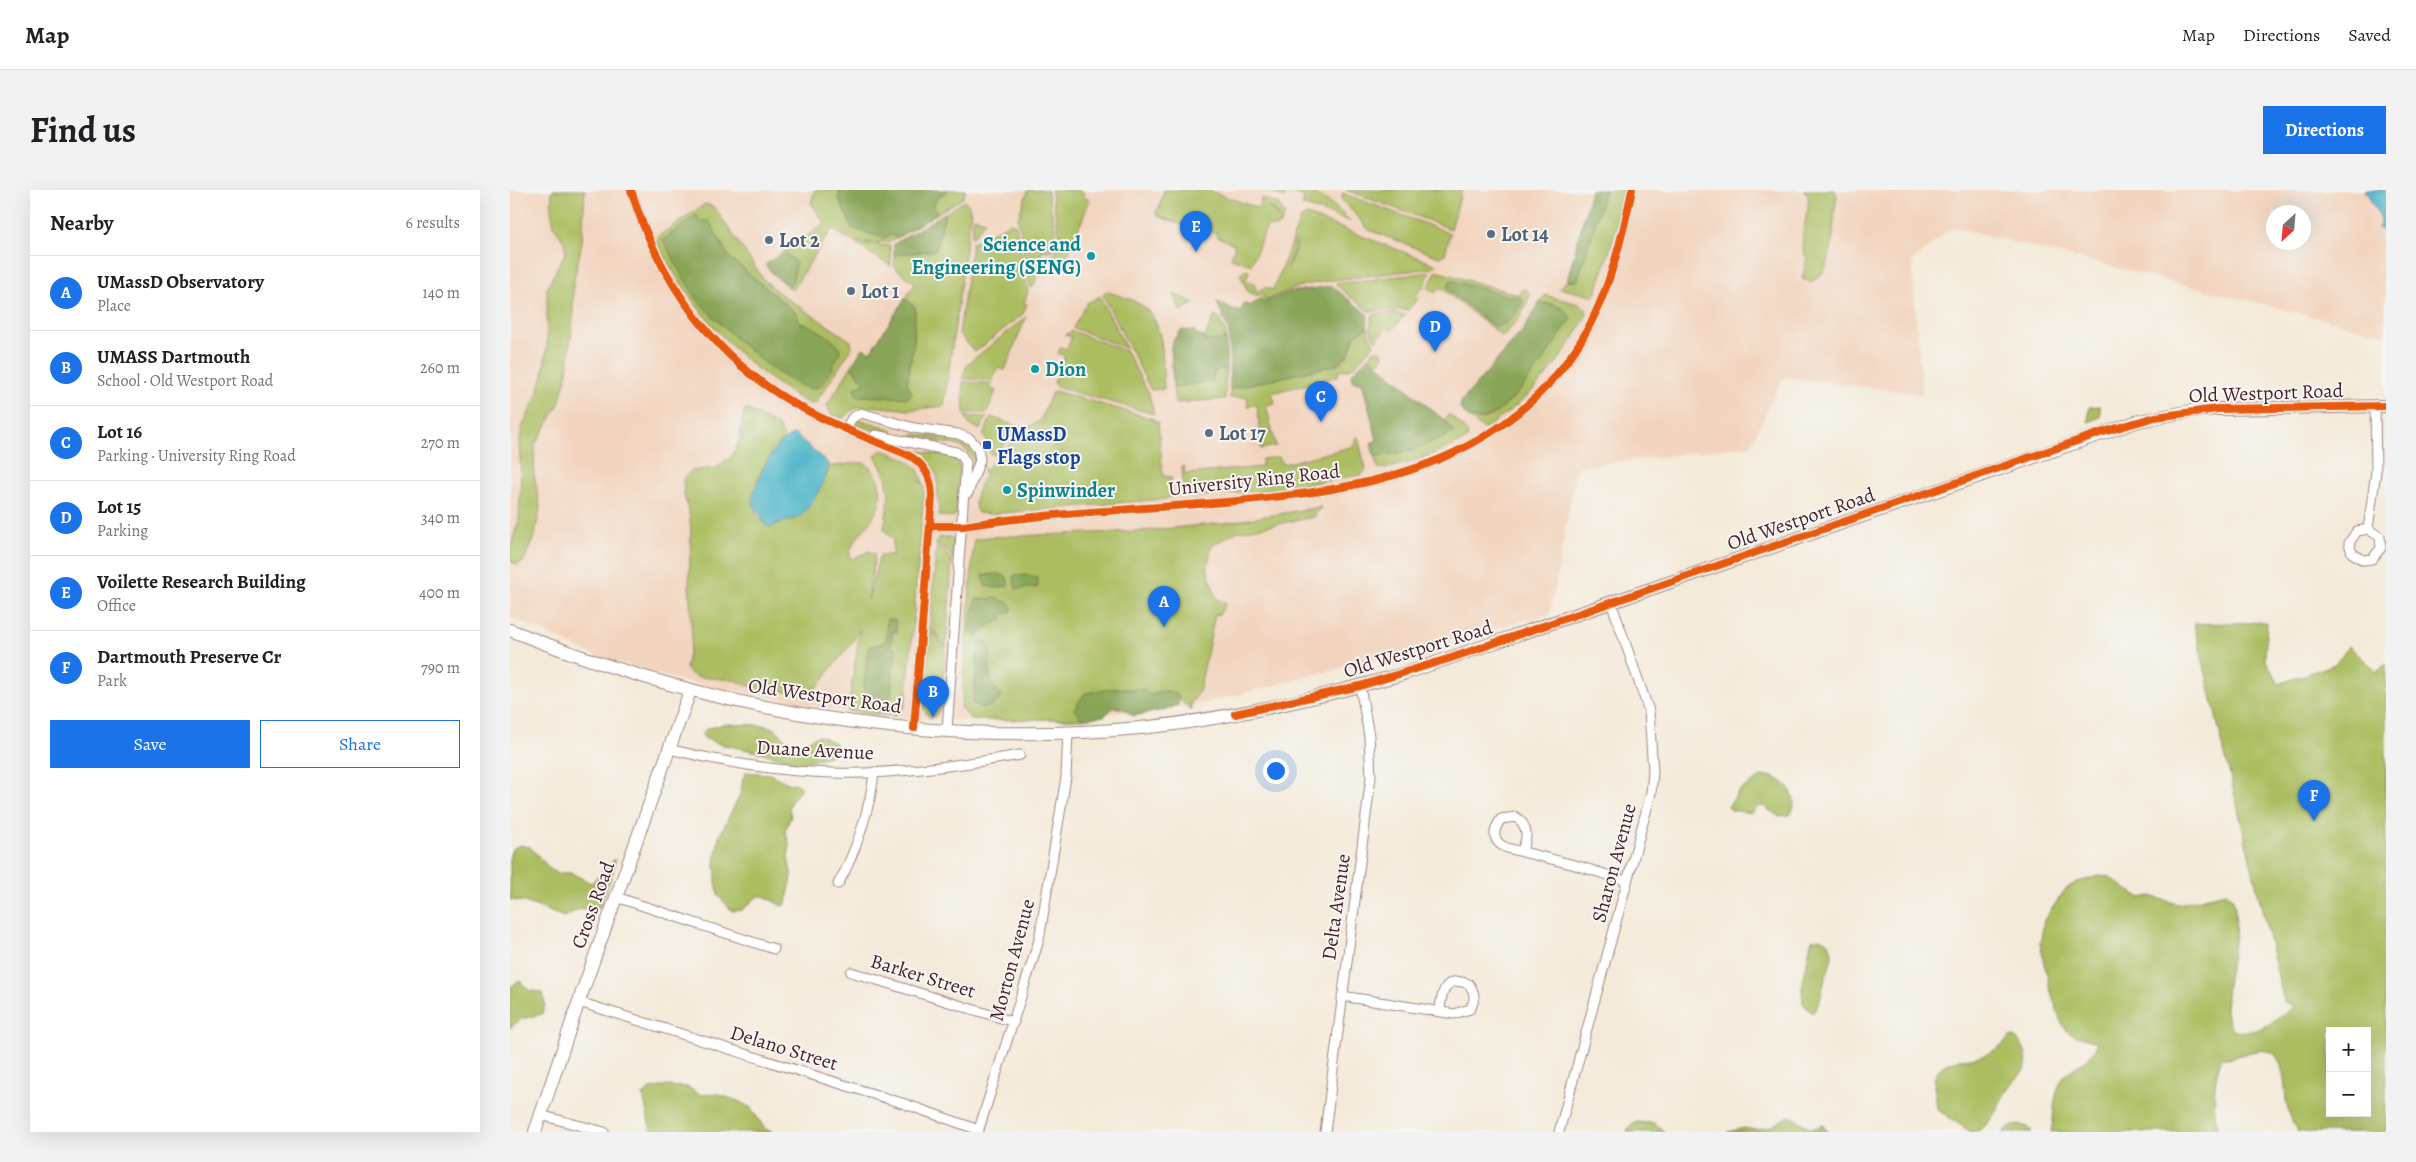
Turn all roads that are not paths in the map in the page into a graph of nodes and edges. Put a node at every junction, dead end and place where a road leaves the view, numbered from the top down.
1 (631, 190) edge
2 (1632, 190) edge
3 (2381, 406) edge
4 (846, 428) junction
5 (964, 504) junction
6 (930, 526) junction
7 (963, 526) junction
8 (2368, 529) dead end
9 (1612, 602) junction
10 (510, 630) edge
11 (1360, 686) junction
12 (690, 691) junction
13 (914, 728) junction
14 (947, 730) junction
15 (1068, 733) junction
16 (668, 749) junction
17 (1020, 755) dead end
18 (874, 772) junction
19 (1521, 851) dead end
20 (1627, 881) junction
21 (838, 884) dead end
22 (616, 897) junction
23 (774, 949) dead end
24 (851, 972) dead end
25 (1342, 996) junction
26 (579, 1002) junction
27 (1440, 1011) junction
28 (1014, 1022) junction
29 (540, 1115) junction
30 (979, 1131) edge
31 (535, 1132) edge
32 (604, 1132) edge
33 (1325, 1132) edge
34 (1559, 1132) edge

1 - 4 street
2 - 7 street, University Ring Road
3 - 8 street
3 - 9 main road, Old Westport Road
4 - 5 street
4 - 5 street
4 - 6 street
5 - 7 street
6 - 7 street, University Ring Road
6 - 13 street
7 - 14 street
9 - 11 main road, Old Westport Road
9 - 20 street, Sharon Avenue
10 - 12 main road, Old Westport Road
11 - 15 main road, Old Westport Road
11 - 25 street, Delta Avenue
12 - 13 main road, Old Westport Road
12 - 16 main road, Cross Road
13 - 14 main road, Old Westport Road
14 - 15 main road, Old Westport Road
15 - 28 street, Morton Avenue
16 - 18 street, Duane Avenue
16 - 22 main road, Cross Road
17 - 18 street, Duane Avenue
18 - 21 street
19 - 20 street
20 - 34 street, Sharon Avenue
22 - 23 street
22 - 26 main road, Cross Road
24 - 28 street, Barker Street
25 - 27 street
25 - 33 street, Delta Avenue
26 - 29 main road, Cross Road
26 - 30 street, Delano Street
27 - 27 street
28 - 30 street, Morton Avenue
29 - 31 main road, Cross Road
29 - 32 street

